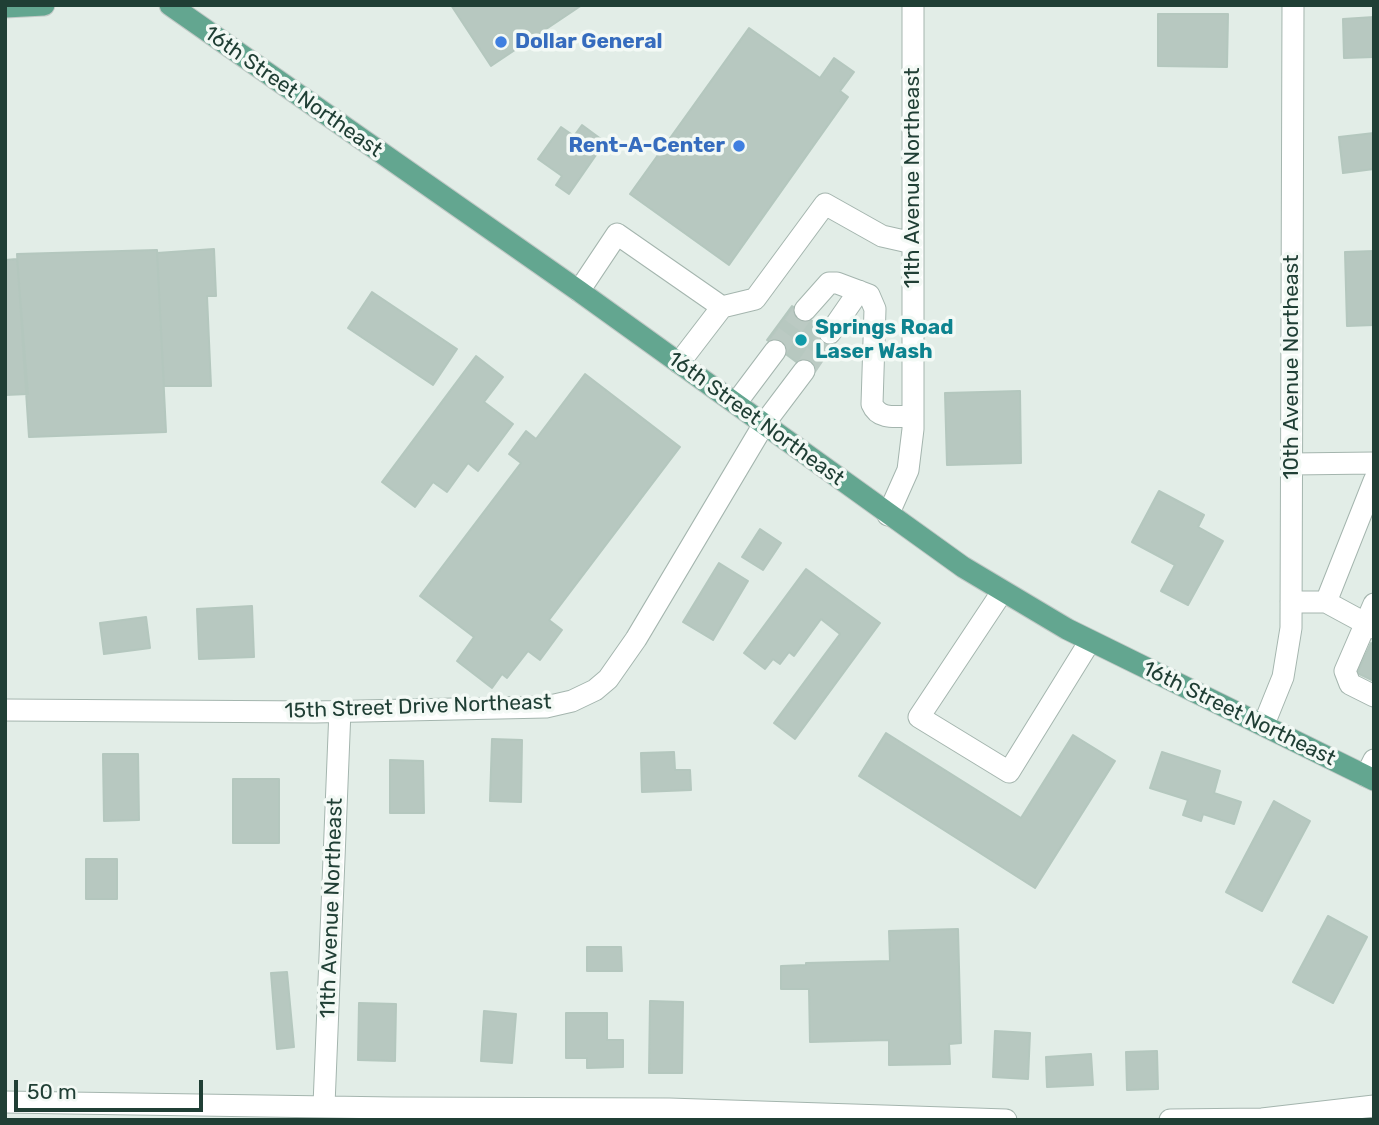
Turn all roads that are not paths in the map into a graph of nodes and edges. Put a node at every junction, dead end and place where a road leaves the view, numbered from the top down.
1 (44, 5) edge
2 (170, 5) edge
3 (913, 5) edge
4 (1293, 5) edge
5 (5, 7) edge
6 (913, 243) junction
7 (579, 290) junction
8 (859, 290) junction
9 (722, 307) junction
10 (805, 310) tunnel mouth
11 (830, 333) tunnel mouth
12 (775, 351) tunnel mouth
13 (679, 363) junction
14 (804, 371) tunnel mouth
15 (736, 404) junction
16 (914, 416) junction
17 (764, 424) junction
18 (1374, 463) edge
19 (1292, 464) junction
20 (1374, 481) edge
21 (888, 515) junction
22 (1002, 592) junction
23 (1291, 601) junction
24 (1326, 601) junction
25 (1371, 618) edge
26 (1090, 641) junction
27 (1374, 696) edge
28 (5, 710) edge
29 (340, 710) junction
30 (1264, 724) junction
31 (1372, 775) edge
32 (5, 1102) edge
33 (324, 1105) junction
34 (1374, 1106) edge
35 (1006, 1120) edge
36 (1170, 1120) edge

1 - 5 main road
2 - 7 main road, 16th Street Northeast
3 - 6 street, 11th Avenue Northeast
4 - 19 street, 10th Avenue Northeast
6 - 9 street
6 - 16 street, 11th Avenue Northeast
7 - 9 street
7 - 13 main road, 16th Street Northeast
8 - 10 street
8 - 11 street
8 - 16 street
9 - 13 street
12 - 15 street
13 - 15 main road, 16th Street Northeast
14 - 17 street, 15th Street Drive Northeast
15 - 17 main road, 16th Street Northeast
16 - 21 street, 11th Avenue Northeast
17 - 21 main road, 16th Street Northeast
17 - 29 street, 15th Street Drive Northeast
18 - 19 street
19 - 23 street, 10th Avenue Northeast
20 - 24 street
21 - 22 main road, 16th Street Northeast
22 - 26 main road, 16th Street Northeast
22 - 26 street
23 - 24 street
23 - 30 street, 10th Avenue Northeast
24 - 25 street
25 - 27 street
26 - 30 main road, 16th Street Northeast
28 - 29 street, 15th Street Drive Northeast
29 - 33 street, 11th Avenue Northeast
30 - 31 main road, 16th Street Northeast
32 - 33 street
33 - 35 street
34 - 36 street

